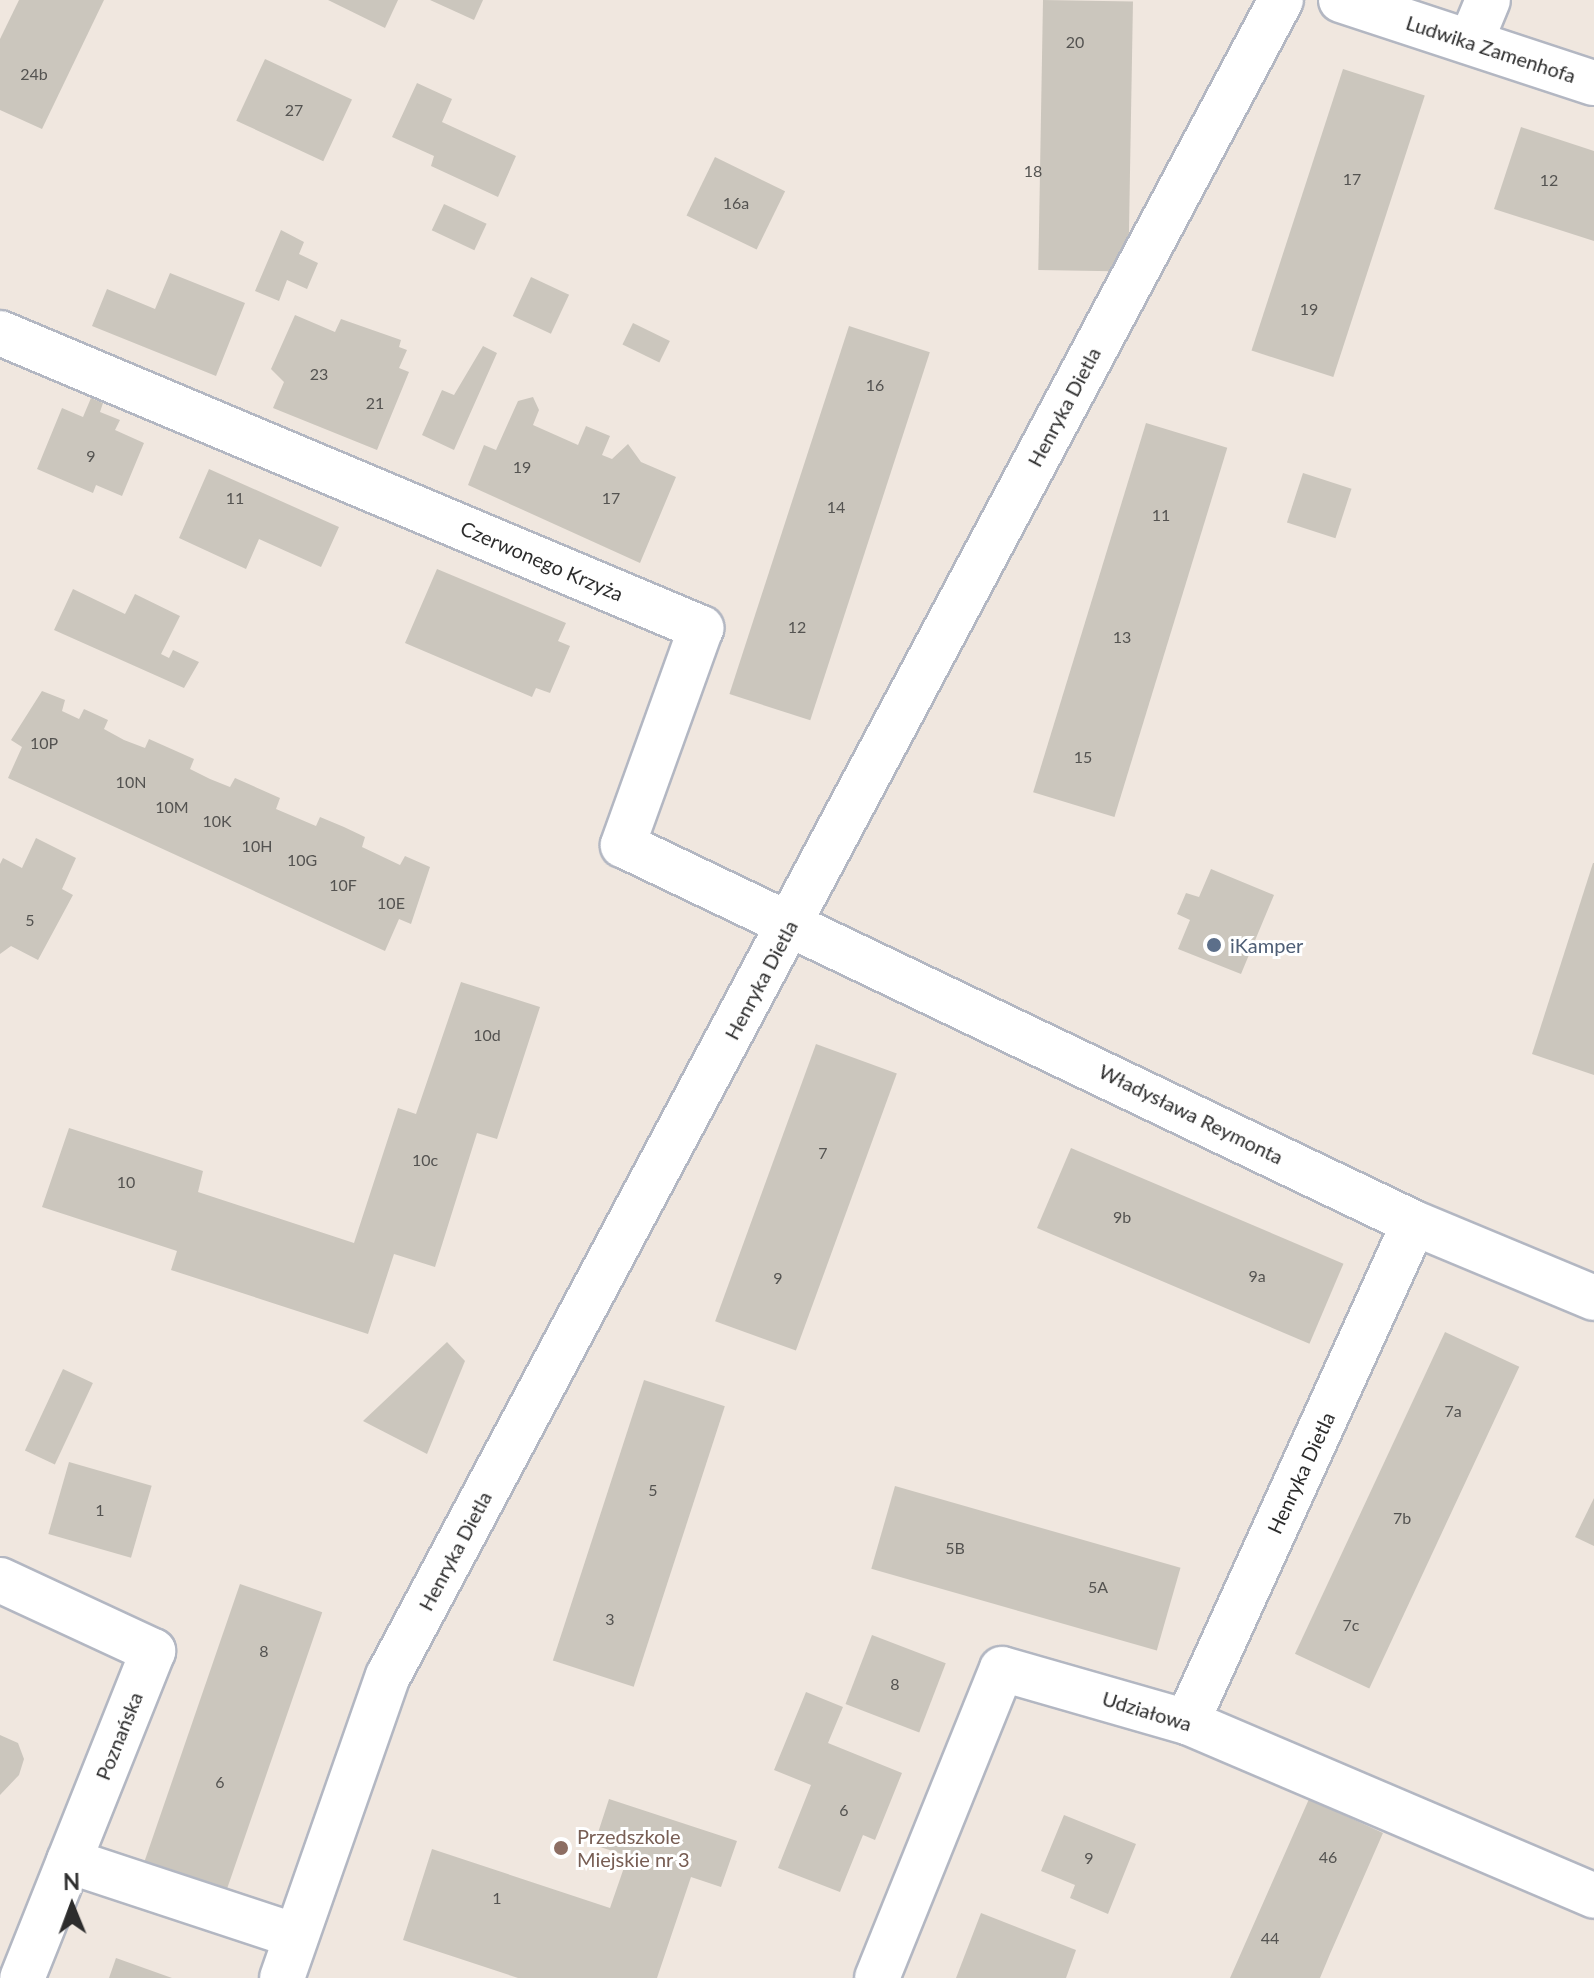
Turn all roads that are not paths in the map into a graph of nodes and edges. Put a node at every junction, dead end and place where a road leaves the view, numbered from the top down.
1 (1281, 0) edge
2 (1341, 0) edge
3 (1488, 0) edge
4 (1471, 41) junction
5 (1594, 83) edge
6 (0, 333) edge
7 (791, 924) junction
8 (1414, 1223) junction
9 (1594, 1298) edge
10 (0, 1580) edge
11 (1187, 1722) junction
12 (69, 1861) junction
13 (1594, 1896) edge
14 (296, 1936) junction
15 (22, 1978) edge
16 (282, 1978) edge
17 (877, 1978) edge

1 - 7 street, Henryka Dietla
2 - 4 street, Ludwika Zamenhofa
3 - 4 street
4 - 5 street, Ludwika Zamenhofa
6 - 7 street, Czerwonego Krzyża
7 - 8 street, Władysława Reymonta
7 - 14 street, Henryka Dietla
8 - 9 street, Władysława Reymonta
8 - 11 street, Henryka Dietla
10 - 12 street, Poznańska
11 - 13 street, Udziałowa
11 - 17 street, Udziałowa
12 - 14 street
12 - 15 street, Poznańska
14 - 16 street, Henryka Dietla

